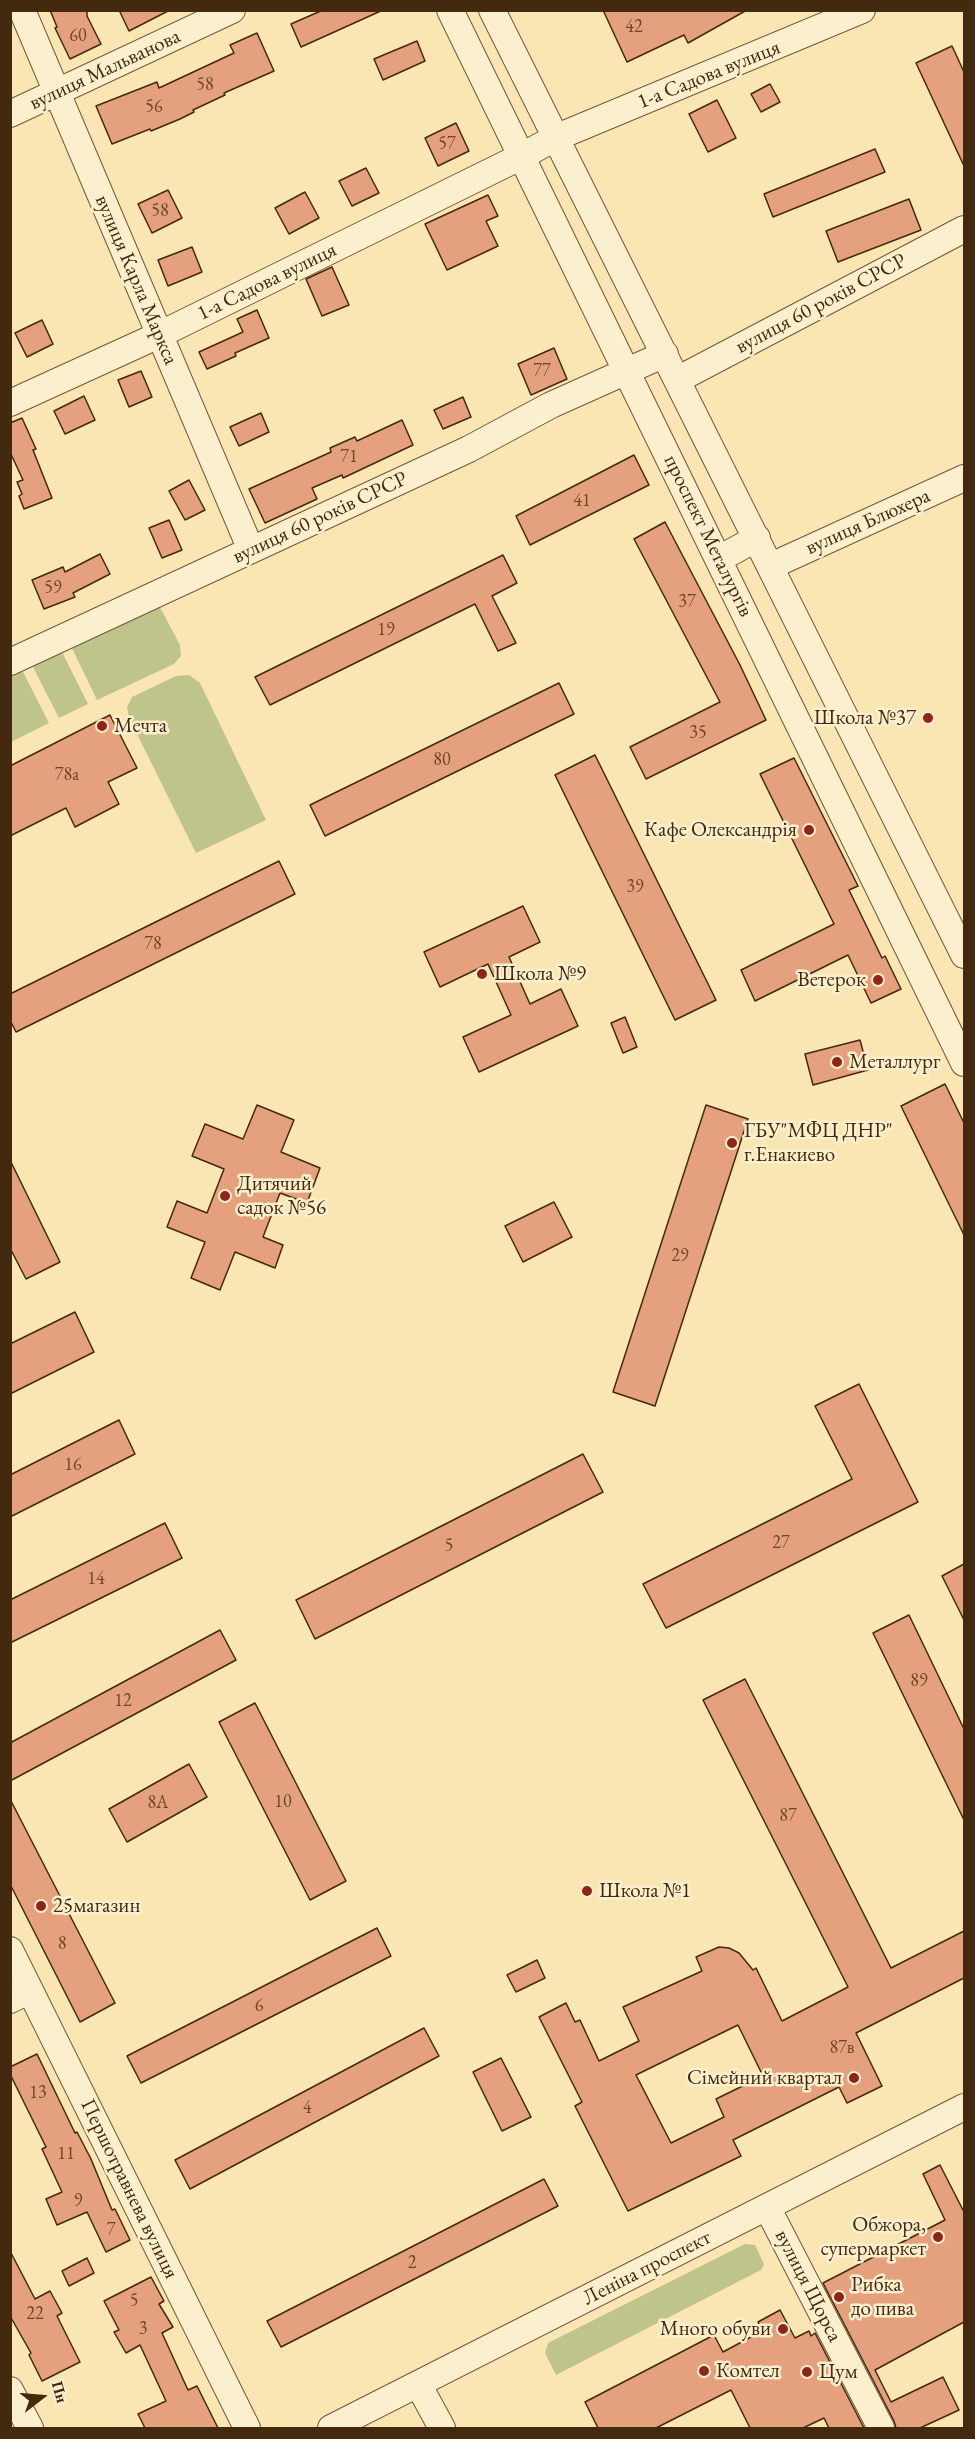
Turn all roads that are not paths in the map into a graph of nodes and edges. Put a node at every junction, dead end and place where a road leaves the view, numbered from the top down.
1 (22, 10) edge
2 (232, 10) edge
3 (450, 10) edge
4 (492, 10) edge
5 (862, 10) edge
6 (57, 92) junction
7 (10, 114) edge
8 (555, 138) junction
9 (522, 156) junction
10 (964, 229) edge
11 (159, 335) junction
12 (665, 354) junction
13 (627, 371) junction
14 (677, 380) junction
15 (10, 403) edge
16 (964, 478) edge
17 (757, 538) junction
18 (251, 550) junction
19 (719, 560) junction
20 (771, 566) junction
21 (10, 662) edge
22 (964, 955) edge
23 (962, 1052) edge
24 (10, 1950) edge
25 (20, 1995) edge
26 (964, 2108) edge
27 (767, 2207) junction
28 (418, 2384) junction
29 (10, 2390) edge
30 (30, 2428) edge
31 (246, 2428) edge
32 (330, 2428) edge
33 (442, 2428) edge
34 (881, 2428) edge

1 - 6 street, вулиця Карла Маркса
2 - 6 street, вулиця Мальванова
3 - 9 street, проспект Металургів
4 - 8 street, проспект Металургів
5 - 8 street, 1-а Садова вулиця
6 - 7 street, вулиця Мальванова
6 - 11 street, вулиця Карла Маркса
8 - 9 street, 1-а Садова вулиця
8 - 12 street, проспект Металургів
9 - 11 street, 1-а Садова вулиця
9 - 13 street, проспект Металургів
10 - 14 street, вулиця 60 років СРСР
11 - 15 street, 1-а Садова вулиця
11 - 18 street, вулиця Карла Маркса
12 - 13 street, вулиця 60 років СРСР
12 - 14 street, проспект Металургів
13 - 18 street, вулиця 60 років СРСР
13 - 19 street, проспект Металургів
14 - 17 street, проспект Металургів
16 - 20 street, вулиця Блюхера
17 - 19 street
17 - 20 street, проспект Металургів
18 - 21 street, вулиця 60 років СРСР
19 - 23 street, проспект Металургів
20 - 22 street, проспект Металургів
24 - 25 street, Першотравнева вулиця
25 - 31 street, Першотравнева вулиця
26 - 27 street, Леніна проспект
27 - 28 street, Леніна проспект
27 - 34 street, вулиця Щорса
28 - 32 street, Леніна проспект
28 - 33 street
29 - 30 street

